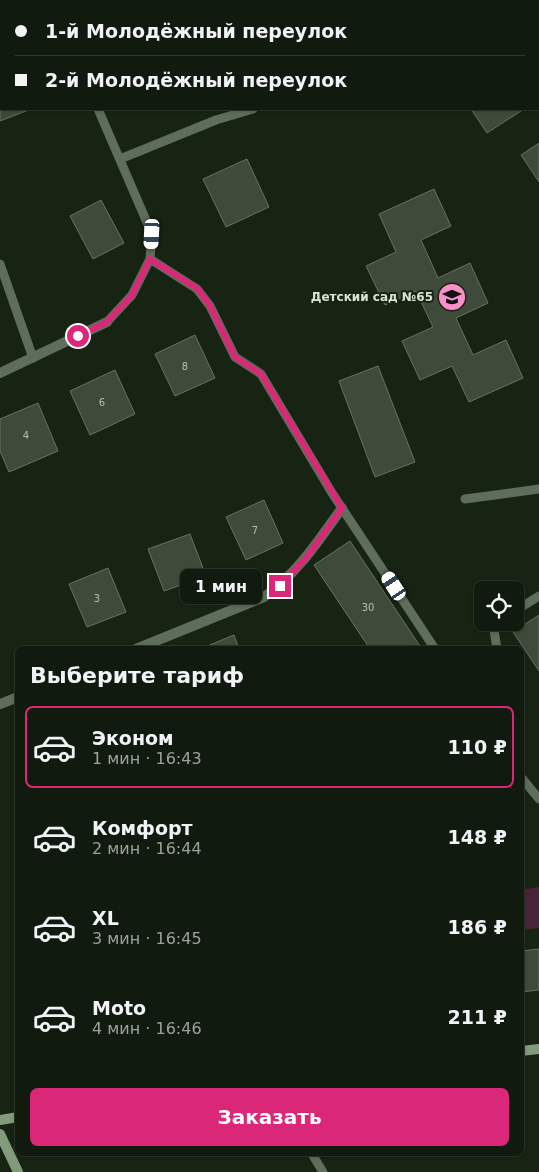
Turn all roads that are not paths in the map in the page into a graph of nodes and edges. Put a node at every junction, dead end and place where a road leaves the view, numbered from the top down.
1 (98, 110) edge
2 (250, 110) edge
3 (120, 159) junction
4 (150, 259) junction
5 (0, 264) edge
6 (107, 322) joint
7 (33, 358) junction
8 (0, 373) edge
9 (539, 489) edge
10 (464, 500) dead end
11 (342, 508) junction
12 (539, 596) edge
13 (524, 605) edge
14 (494, 631) edge
15 (143, 646) edge
16 (433, 646) edge
17 (497, 646) edge
18 (15, 698) edge
19 (0, 704) edge
20 (524, 782) edge
21 (539, 799) edge
22 (539, 1048) edge
23 (524, 1050) edge
24 (15, 1118) edge
25 (0, 1120) edge
26 (0, 1134) edge
27 (313, 1156) edge
28 (18, 1172) edge
29 (323, 1172) edge

1 - 3 lane
2 - 3 lane
3 - 4 lane
4 - 6 lane
4 - 11 lane
5 - 7 lane
6 - 7 street
7 - 8 street
9 - 10 lane
11 - 15 street
11 - 16 lane
12 - 13 lane
14 - 17 lane
18 - 19 street
20 - 21 lane
22 - 23 street
24 - 25 street
26 - 28 street
27 - 29 lane

